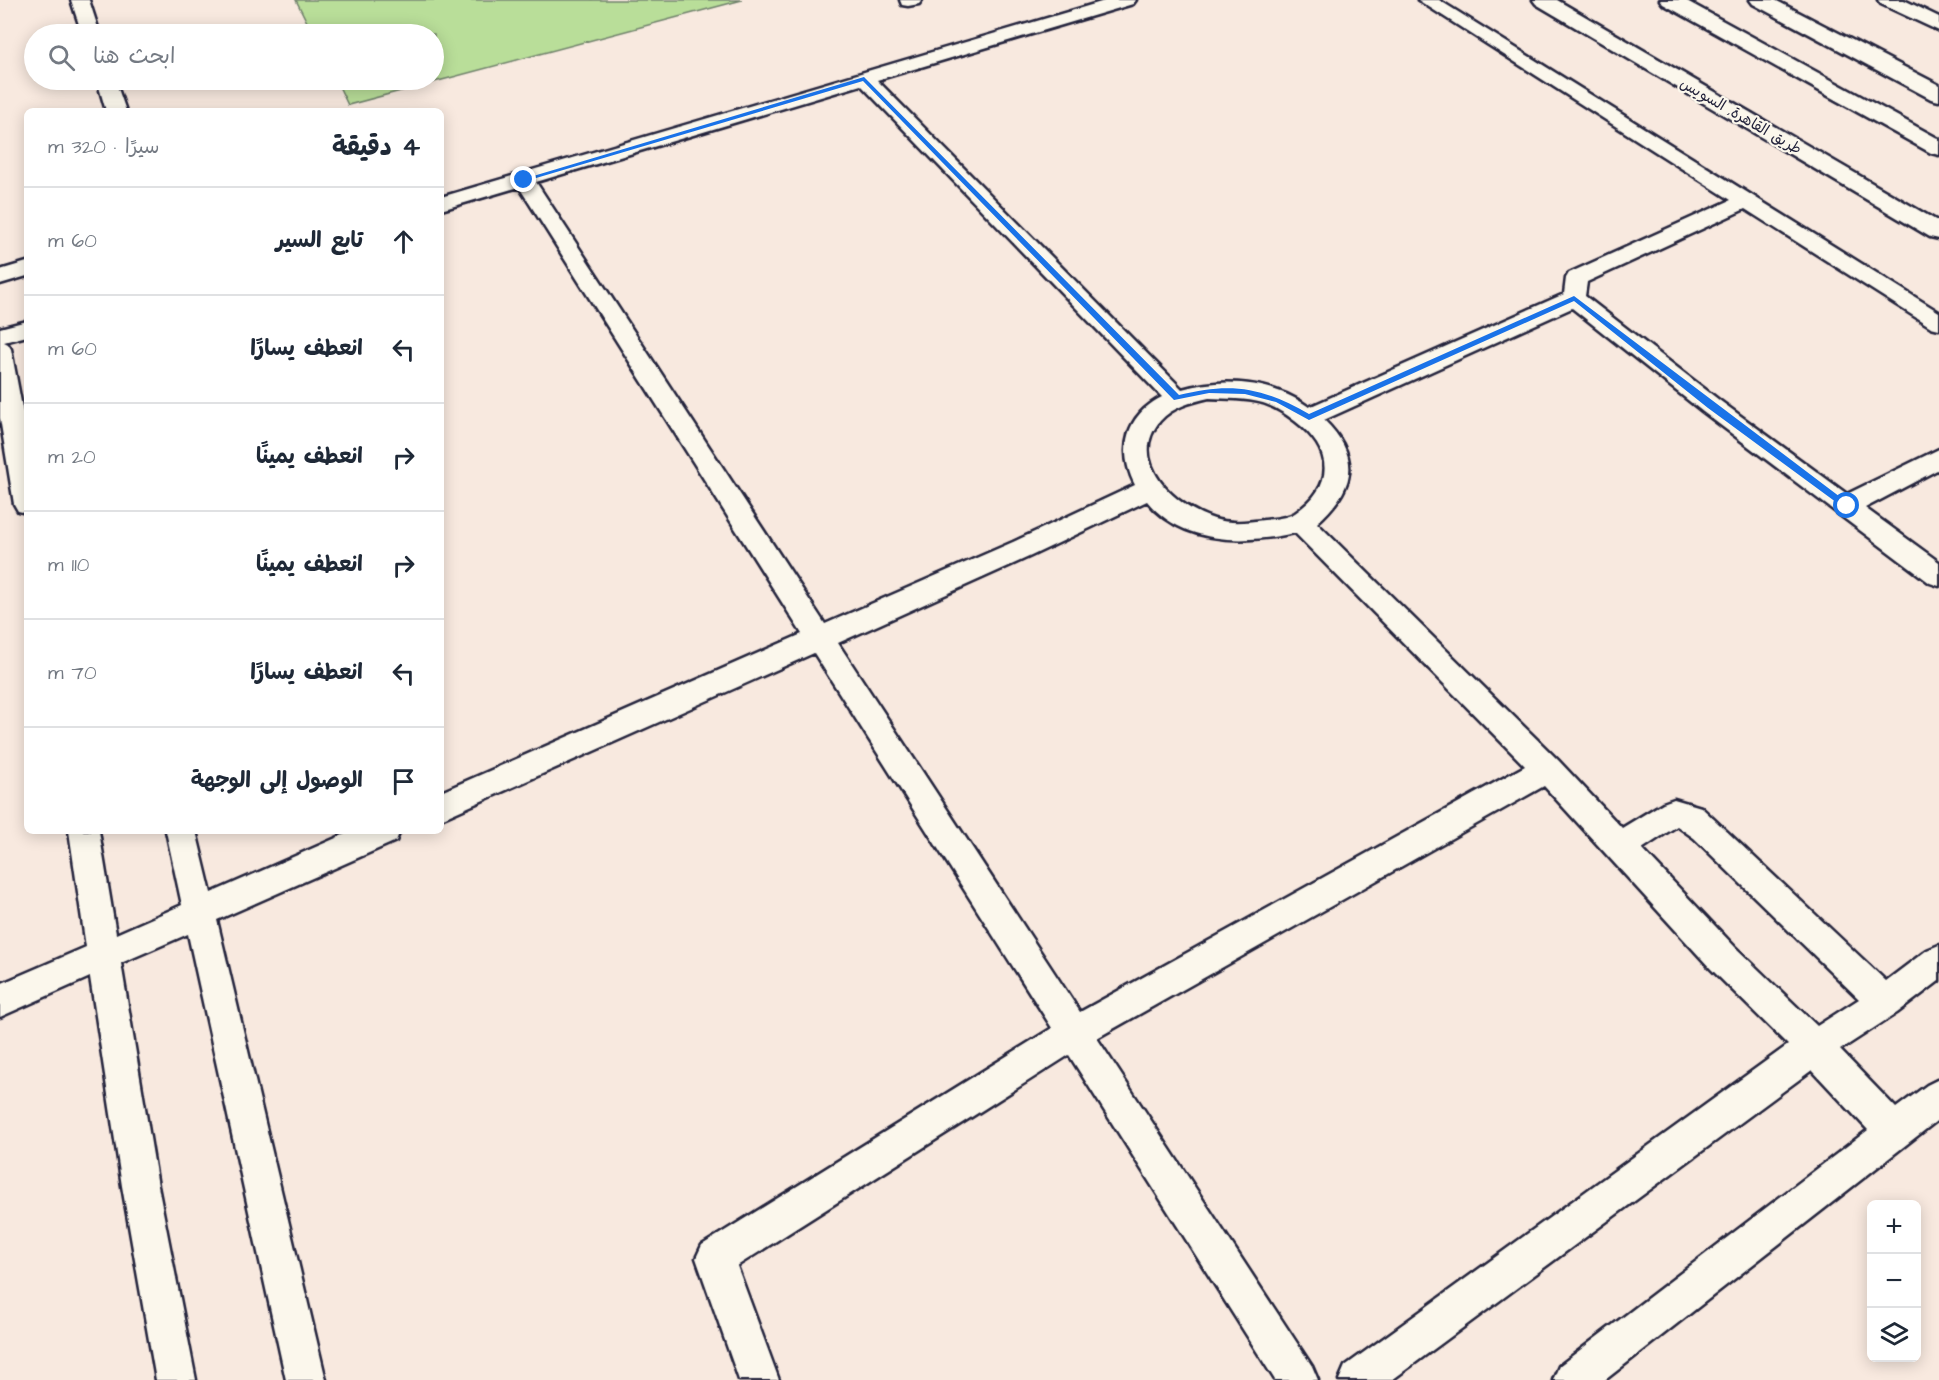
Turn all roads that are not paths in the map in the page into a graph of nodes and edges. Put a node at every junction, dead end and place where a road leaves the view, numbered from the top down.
1 (80, 0) edge
2 (1127, 0) edge
3 (1427, 0) edge
4 (1543, 0) edge
5 (1670, 0) edge
6 (1760, 0) edge
7 (1888, 0) edge
8 (88, 24) edge
9 (1939, 25) edge
10 (864, 78) junction
11 (109, 90) edge
12 (1939, 94) edge
13 (115, 108) edge
14 (1939, 148) edge
15 (524, 180) junction
16 (1747, 201) junction
17 (444, 203) edge
18 (1939, 232) edge
19 (24, 270) edge
20 (0, 277) edge
21 (1574, 298) junction
22 (1939, 321) edge
23 (24, 329) edge
24 (0, 336) edge
25 (0, 349) edge
26 (1177, 398) junction
27 (1309, 417) junction
28 (1939, 458) edge
29 (24, 487) edge
30 (1149, 489) junction
31 (1847, 506) junction
32 (1300, 523) junction
33 (1939, 576) edge
34 (821, 638) junction
35 (1547, 769) junction
36 (444, 805) edge
37 (85, 834) edge
38 (183, 834) edge
39 (378, 834) edge
40 (1619, 847) junction
41 (200, 913) junction
42 (105, 955) junction
43 (1939, 961) edge
44 (0, 1001) edge
45 (1885, 1002) junction
46 (1074, 1033) junction
47 (1814, 1047) junction
48 (1939, 1097) edge
49 (1894, 1132) junction
50 (176, 1380) edge
51 (306, 1380) edge
52 (759, 1380) edge
53 (1298, 1380) edge
54 (1359, 1380) edge
55 (1573, 1380) edge

1 - 8 lane
2 - 10 lane
3 - 16 lane
4 - 18 main road, طريق القاهرة, السويس
5 - 14 main road
6 - 12 main road
7 - 9 main road
10 - 15 lane
10 - 26 lane
11 - 13 lane
15 - 17 lane
15 - 34 lane
16 - 21 lane
16 - 22 lane
19 - 20 lane
21 - 27 lane
21 - 31 lane
23 - 24 lane
25 - 29 lane
26 - 27 lane
26 - 30 lane
27 - 32 lane
28 - 31 lane
30 - 32 lane
30 - 34 lane
31 - 33 lane
32 - 35 lane
34 - 36 lane
34 - 46 lane
35 - 40 lane
35 - 46 lane
37 - 42 lane
38 - 41 lane
39 - 41 lane
40 - 45 lane
40 - 47 lane
41 - 42 lane
41 - 51 lane
42 - 44 lane
42 - 50 lane
43 - 45 lane
45 - 47 lane
46 - 52 lane
46 - 53 lane
47 - 49 lane
47 - 54 lane
48 - 49 lane
49 - 55 lane

